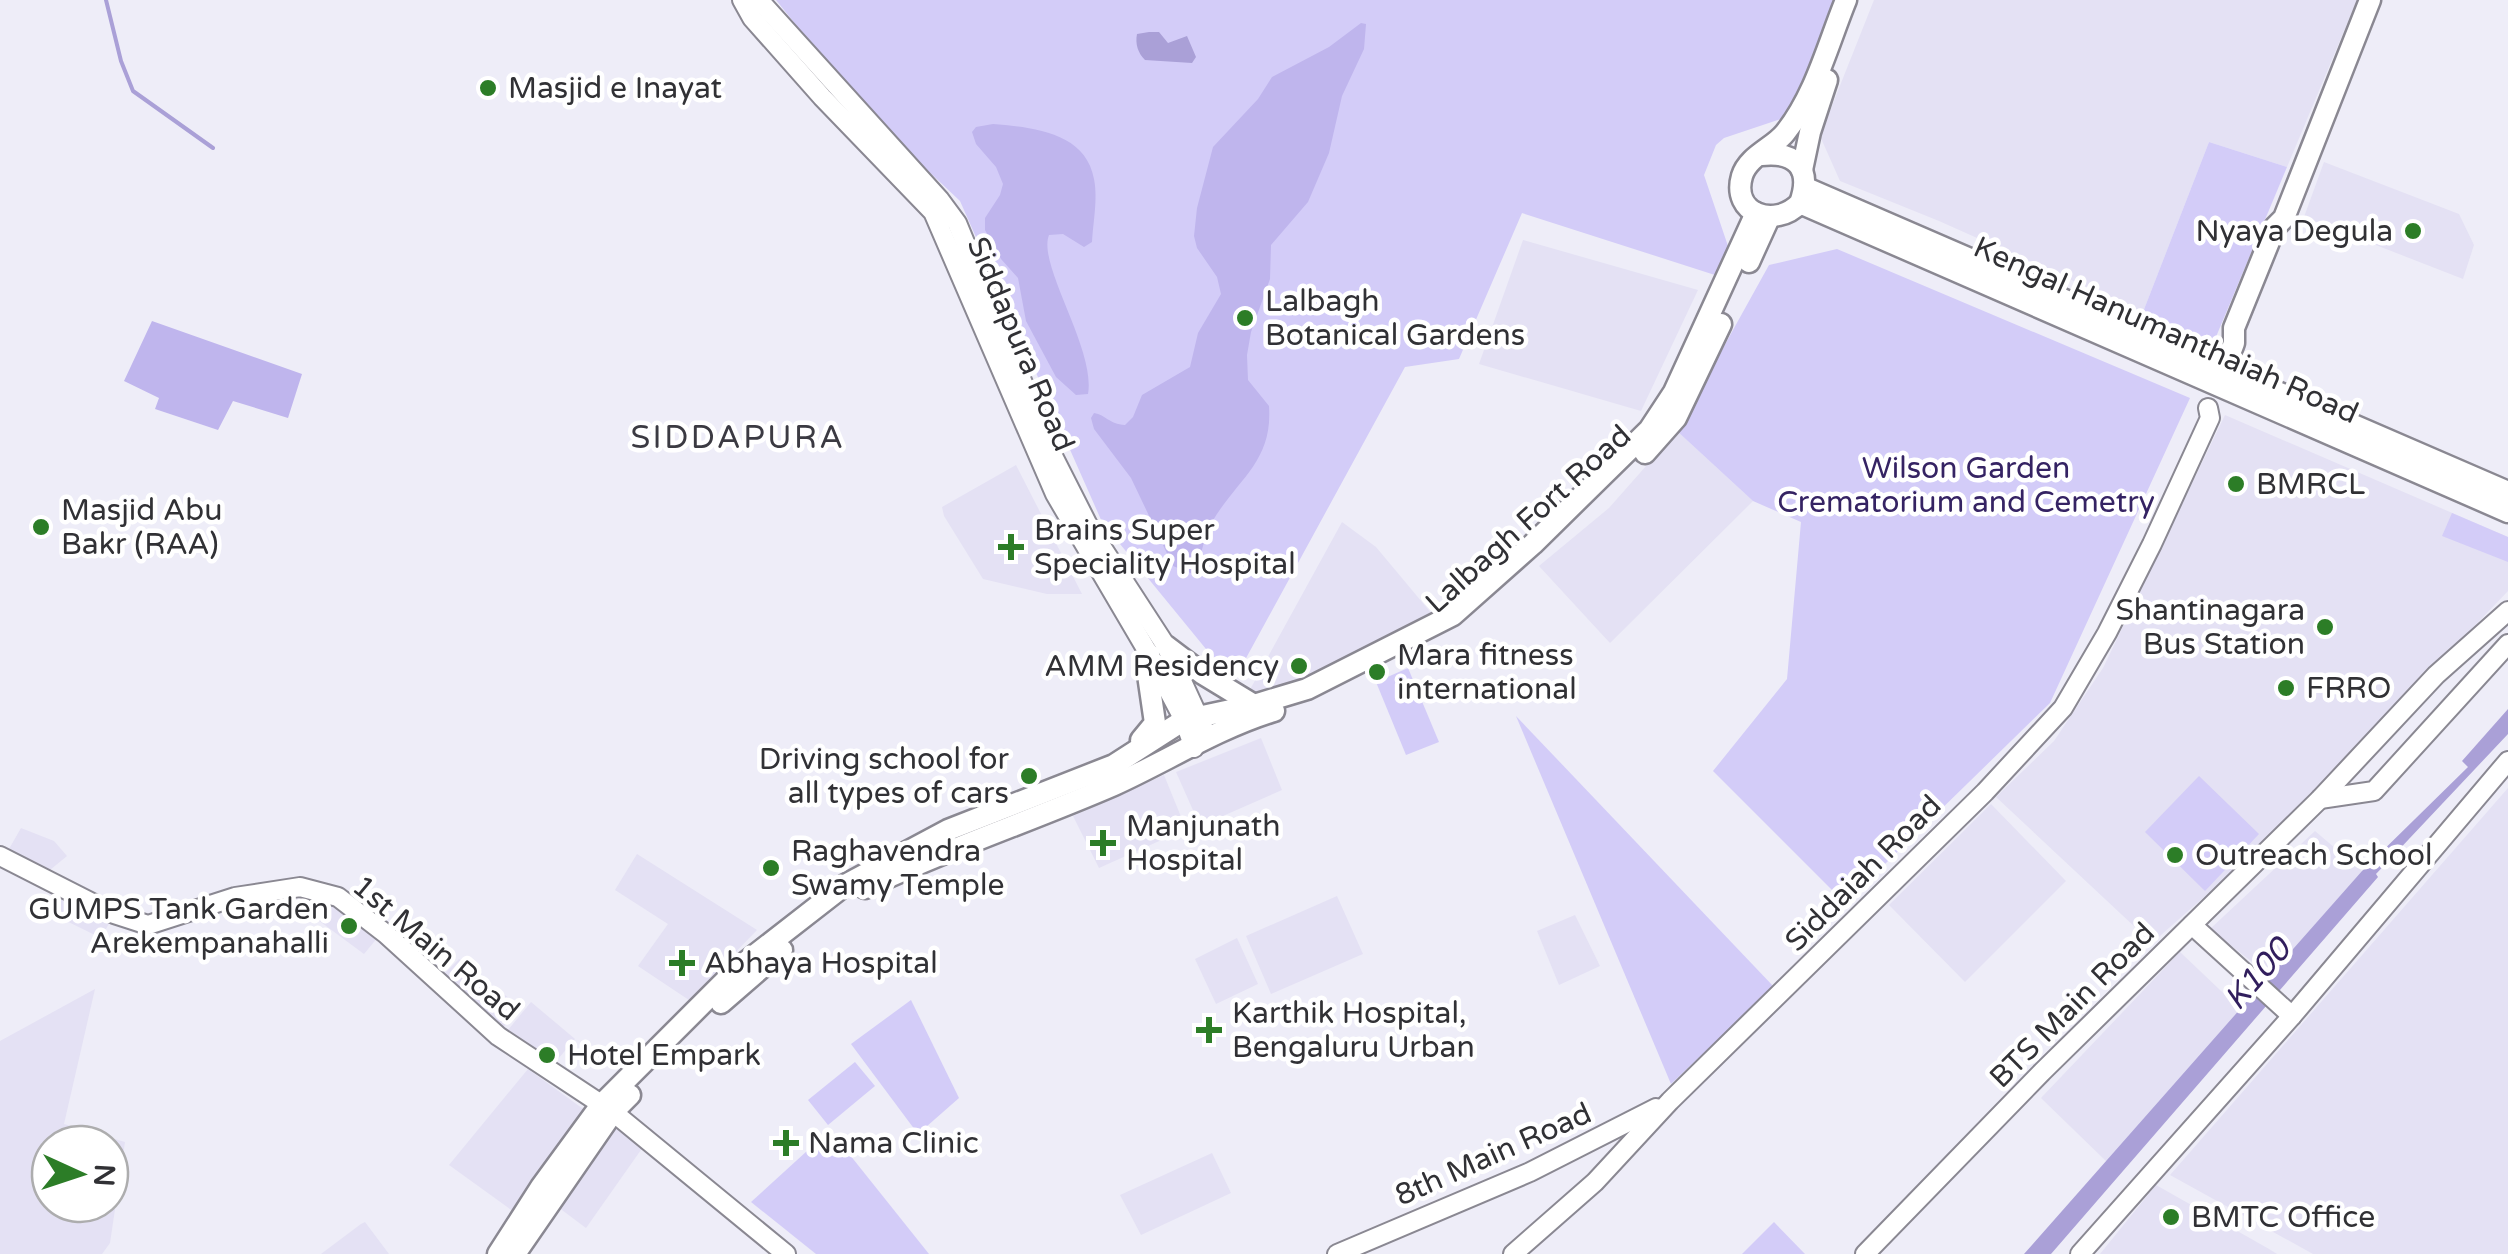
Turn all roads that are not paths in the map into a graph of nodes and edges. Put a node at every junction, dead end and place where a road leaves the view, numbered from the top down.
1 (742, 0) edge
2 (760, 0) edge
3 (1846, 0) edge
4 (1860, 0) edge
5 (2370, 0) edge
6 (1761, 154) junction
7 (1803, 187) junction
8 (1762, 215) junction
9 (2221, 377) junction
10 (2508, 492) edge
11 (2508, 512) edge
12 (2508, 611) edge
13 (2508, 644) edge
14 (1158, 650) junction
15 (1254, 705) junction
16 (1192, 717) junction
17 (1201, 743) junction
18 (2508, 761) edge
19 (1114, 765) junction
20 (2320, 799) junction
21 (0, 856) edge
22 (2192, 925) junction
23 (2292, 1016) junction
24 (1670, 1101) junction
25 (607, 1108) junction
26 (498, 1254) edge
27 (516, 1254) edge
28 (786, 1254) edge
29 (1337, 1254) edge
30 (1513, 1254) edge
31 (1866, 1254) edge
32 (2080, 1254) edge

1 - 14 street, Siddapura Road
2 - 14 street, Siddapura Road
3 - 6 main road
4 - 7 main road
5 - 9 main road
6 - 7 main road
6 - 8 main road
7 - 8 main road
7 - 9 main road, Kengal Hanumanthaiah Road
8 - 15 main road, Lalbagh Fort Road
8 - 17 main road, Lalbagh Fort Road
9 - 10 main road, Kengal Hanumanthaiah Road
9 - 11 main road, Kengal Hanumanthaiah Road
9 - 24 street, Siddaiah Road
12 - 20 street, BTS Main Road
13 - 20 street
14 - 15 main road
14 - 16 street
14 - 19 main road
15 - 16 main road, Lalbagh Fort Road
16 - 17 street
16 - 19 main road
17 - 25 main road, Lalbagh Fort Road
18 - 23 street
19 - 25 main road
20 - 22 street, BTS Main Road
21 - 25 street, 1st Main Road
22 - 23 street
22 - 31 street, BTS Main Road
23 - 32 street
24 - 29 street, 8th Main Road
24 - 30 street, Siddaiah Road
25 - 26 main road
25 - 27 main road
25 - 28 street, 1st Main Road

